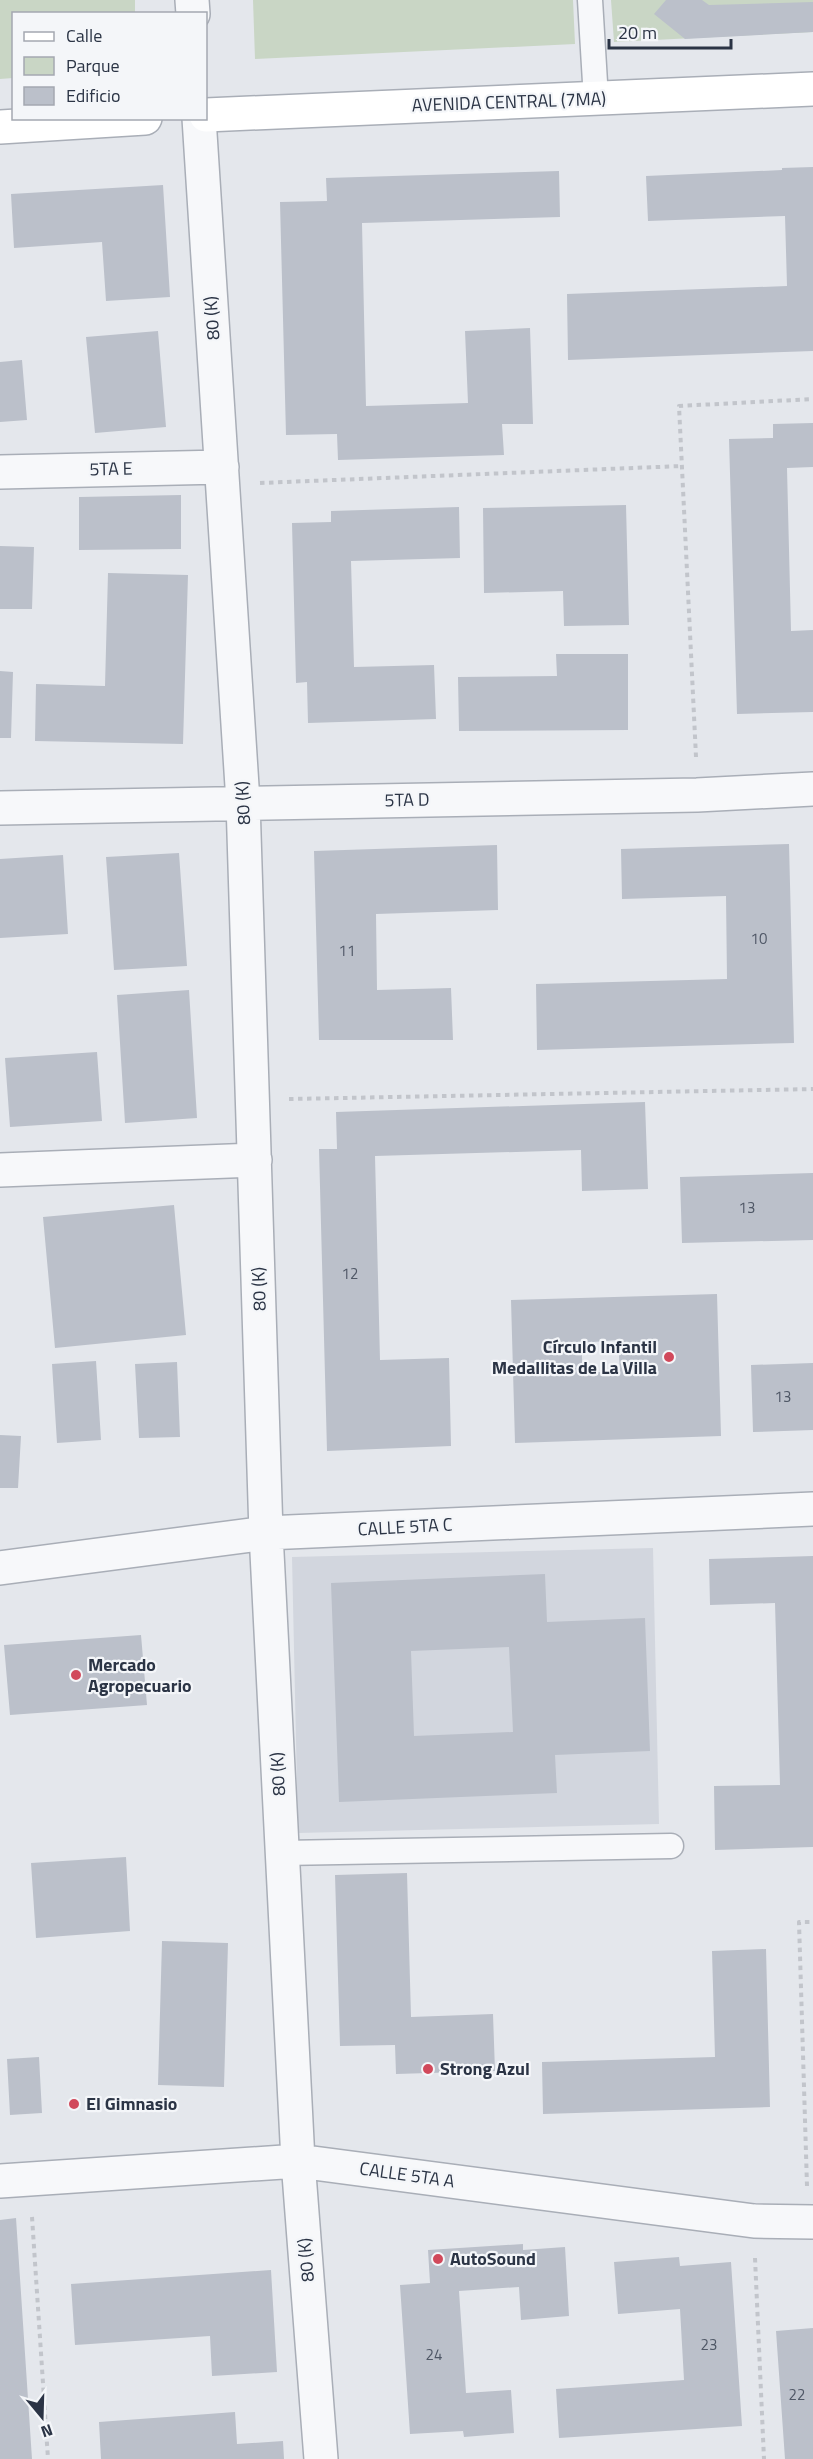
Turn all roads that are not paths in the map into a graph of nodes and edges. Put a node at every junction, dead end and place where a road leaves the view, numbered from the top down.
1 (590, 0) edge
2 (813, 89) edge
3 (596, 99) junction
4 (207, 115) edge
5 (113, 120) edge
6 (199, 120) edge
7 (0, 127) edge
8 (0, 472) edge
9 (222, 476) junction
10 (813, 789) edge
11 (243, 802) junction
12 (0, 808) edge
13 (255, 1160) junction
14 (0, 1170) edge
15 (813, 1509) edge
16 (266, 1533) junction
17 (0, 1568) edge
18 (671, 1846) dead end
19 (282, 1853) junction
20 (298, 2161) junction
21 (15, 2180) edge
22 (810, 2222) edge
23 (321, 2459) edge

1 - 3 lane
2 - 3 main road, AVENIDA CENTRAL (7MA)
3 - 4 main road, AVENIDA CENTRAL (7MA)
5 - 7 main road
6 - 9 street, 80 (K)
8 - 9 street, 5TA E
9 - 11 street, 80 (K)
10 - 11 street, 5TA D
11 - 12 street, 5TA D
11 - 13 street, 80 (K)
13 - 14 street
13 - 16 street, 80 (K)
15 - 16 street, CALLE 5TA C
16 - 17 street, CALLE 5TA C
16 - 19 street, 80 (K)
18 - 19 lane
19 - 20 street, 80 (K)
20 - 21 street, CALLE 5TA A
20 - 22 street, CALLE 5TA A
20 - 23 street, 80 (K)

